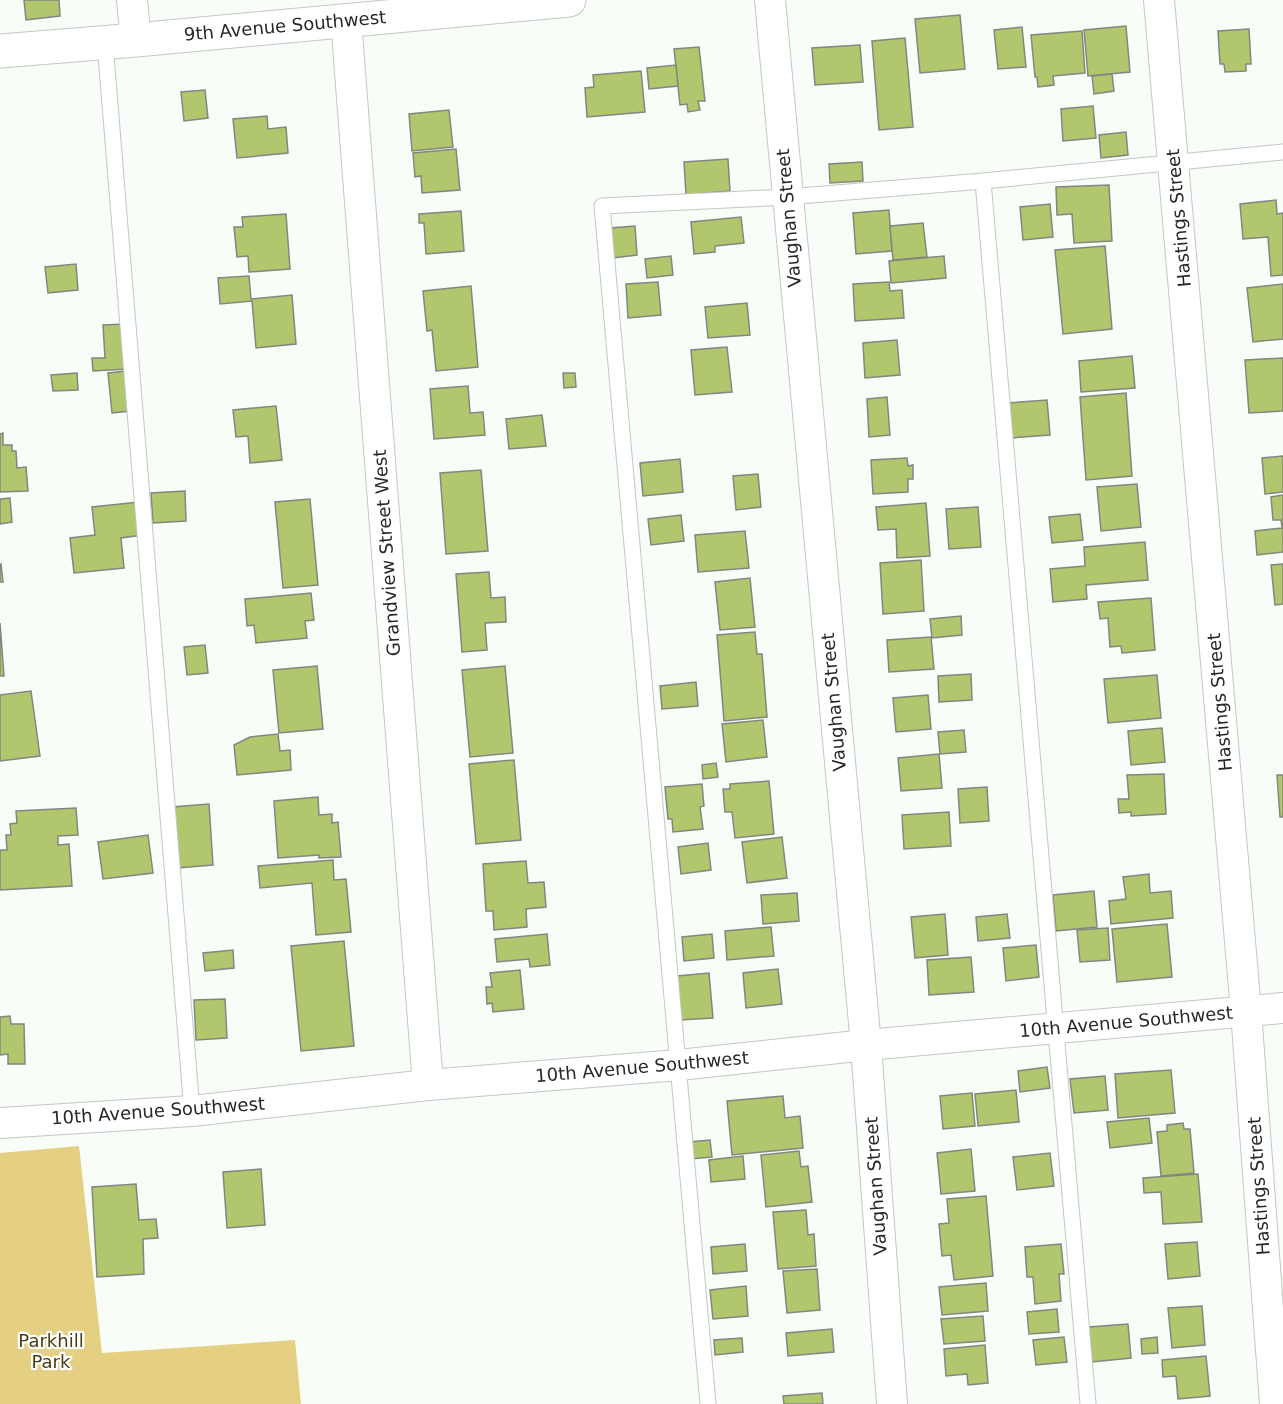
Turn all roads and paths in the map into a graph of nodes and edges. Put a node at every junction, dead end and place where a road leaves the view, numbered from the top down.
1 (132, 0) edge
2 (570, 0) edge
3 (770, 0) edge
4 (1159, 0) edge
5 (531, 2) edge
6 (345, 15) junction
7 (121, 42) junction
8 (0, 51) edge
9 (1283, 152) edge
10 (1174, 163) junction
11 (983, 182) junction
12 (787, 197) junction
13 (1283, 1008) edge
14 (1246, 1011) junction
15 (1055, 1029) junction
16 (866, 1045) junction
17 (679, 1065) junction
18 (428, 1085) junction
19 (192, 1111) junction
20 (0, 1123) edge
21 (708, 1404) edge
22 (892, 1404) edge
23 (1088, 1404) edge
24 (1275, 1404) edge

1 - 7 street
2 - 5 main road, 9th Avenue Southwest
3 - 12 street, Vaughan Street
4 - 10 street, Hastings Street
5 - 6 main road, 9th Avenue Southwest
6 - 7 main road, 9th Avenue Southwest
6 - 18 street, Grandview Street West
7 - 8 main road, 9th Avenue Southwest
7 - 19 lane
9 - 10 lane
10 - 11 lane
10 - 14 street, Hastings Street
11 - 12 lane
11 - 15 lane
12 - 16 street, Vaughan Street
12 - 17 lane
13 - 14 street, 10th Avenue Southwest
14 - 15 street, 10th Avenue Southwest
14 - 24 street, Hastings Street
15 - 16 street, 10th Avenue Southwest
15 - 23 lane
16 - 17 street, 10th Avenue Southwest
16 - 22 street, Vaughan Street
17 - 18 street, 10th Avenue Southwest
17 - 21 lane
18 - 19 street, 10th Avenue Southwest
19 - 20 street, 10th Avenue Southwest

